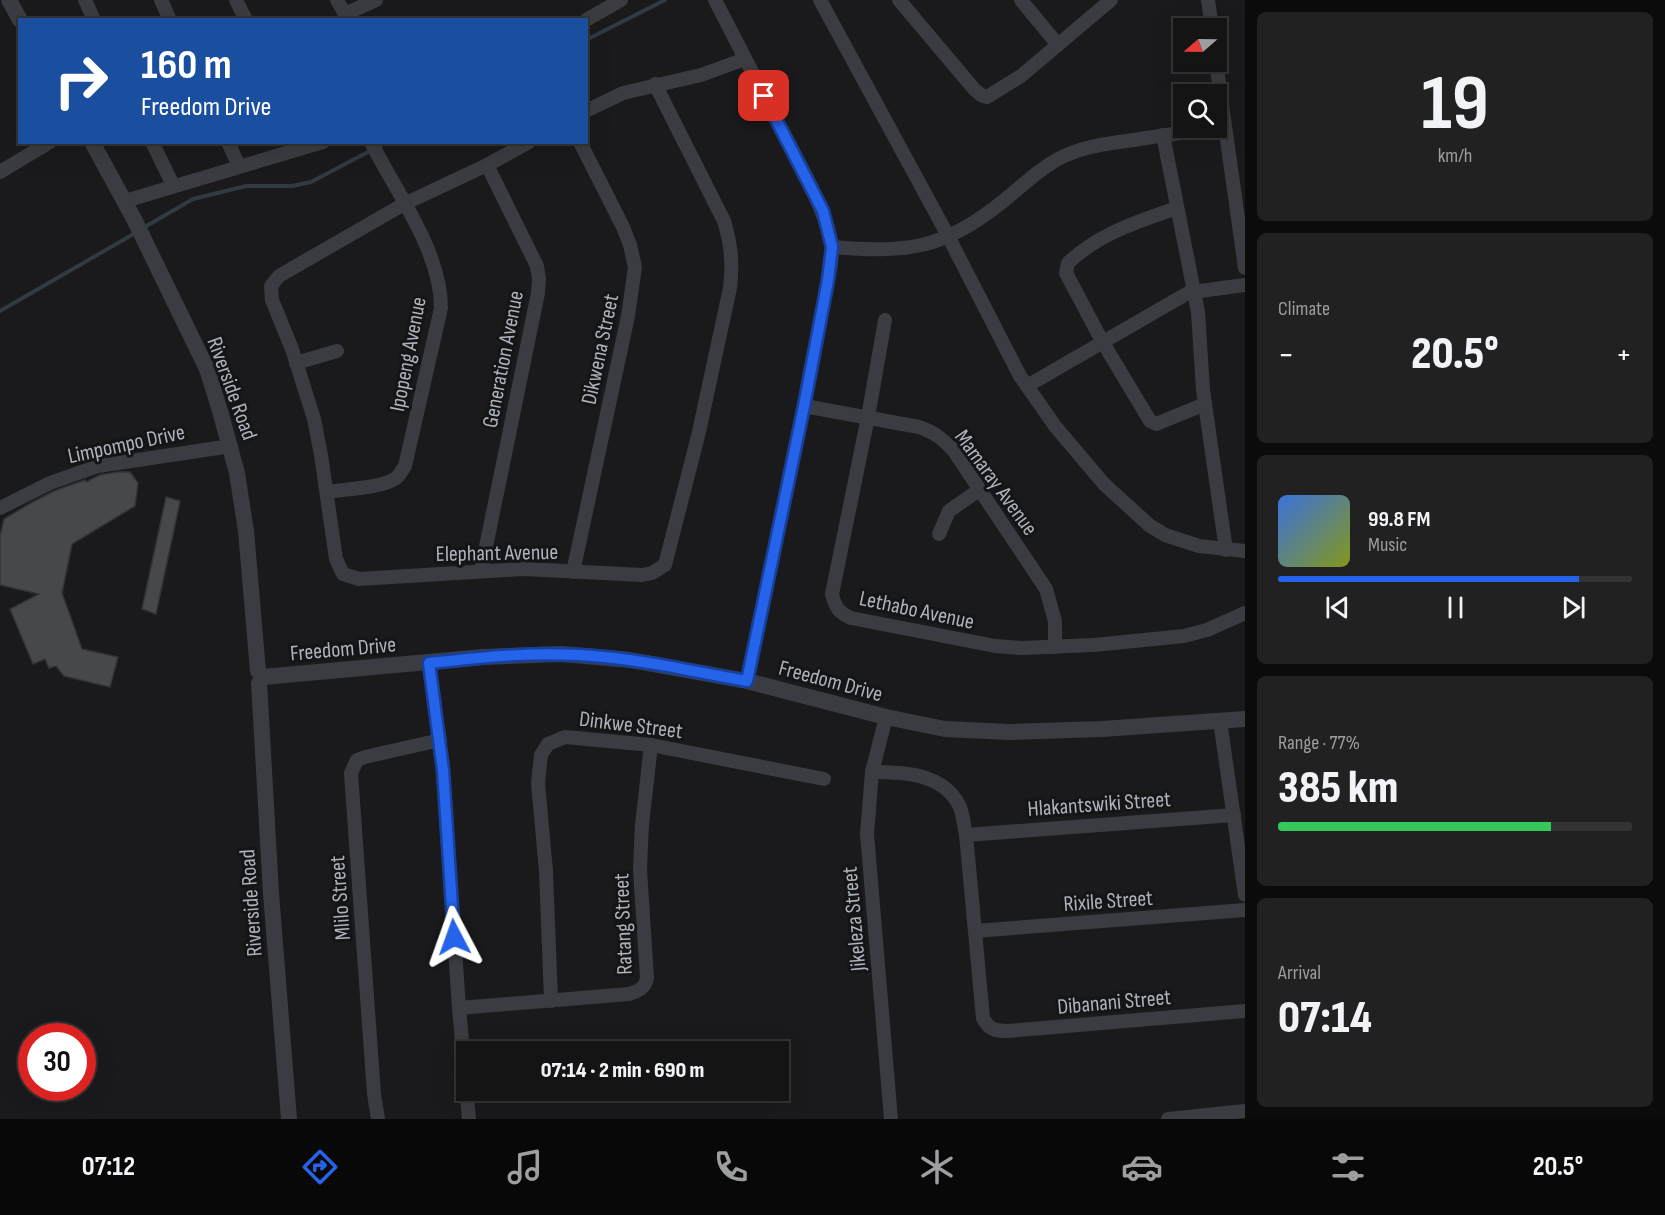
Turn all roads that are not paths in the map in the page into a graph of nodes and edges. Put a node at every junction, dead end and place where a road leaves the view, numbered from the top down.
1 (9, 0) edge
2 (85, 0) edge
3 (161, 0) edge
4 (236, 0) edge
5 (338, 0) edge
6 (376, 0) edge
7 (621, 0) edge
8 (715, 0) edge
9 (820, 0) edge
10 (899, 0) edge
11 (1021, 0) edge
12 (1111, 0) edge
13 (1208, 0) edge
14 (347, 17) edge
15 (19, 18) edge
16 (93, 18) edge
17 (169, 18) edge
18 (245, 18) edge
19 (1211, 18) edge
20 (588, 19) edge
21 (1058, 45) junction
22 (745, 59) junction
23 (655, 84) junction
24 (588, 110) edge
25 (1173, 134) edge
26 (1163, 135) junction
27 (1226, 138) edge
28 (47, 144) edge
29 (93, 144) edge
30 (154, 144) edge
31 (229, 144) edge
32 (372, 144) edge
33 (526, 144) edge
34 (581, 144) edge
35 (306, 145) edge
36 (487, 165) junction
37 (239, 166) junction
38 (0, 172) edge
39 (173, 185) junction
40 (125, 201) junction
41 (404, 204) junction
42 (1177, 208) junction
43 (948, 237) junction
44 (832, 247) junction
45 (1245, 268) edge
46 (1245, 285) edge
47 (1193, 291) junction
48 (885, 320) dead end
49 (1102, 341) junction
50 (337, 351) dead end
51 (296, 363) junction
52 (1027, 386) junction
53 (1205, 404) junction
54 (804, 406) junction
55 (868, 417) junction
56 (231, 446) junction
57 (978, 490) junction
58 (327, 492) junction
59 (0, 508) edge
60 (939, 534) dead end
61 (1226, 550) junction
62 (1245, 551) edge
63 (481, 571) junction
64 (573, 572) junction
65 (1245, 612) edge
66 (1055, 647) junction
67 (429, 663) junction
68 (260, 677) junction
69 (747, 681) junction
70 (886, 717) junction
71 (1245, 719) edge
72 (1220, 721) junction
73 (440, 740) junction
74 (651, 745) junction
75 (872, 772) junction
76 (824, 779) dead end
77 (1234, 815) junction
78 (966, 835) junction
79 (1245, 895) edge
80 (1245, 910) edge
81 (975, 931) junction
82 (551, 1001) junction
83 (459, 1008) junction
84 (1245, 1011) edge
85 (1245, 1111) edge
86 (289, 1119) edge
87 (378, 1119) edge
88 (469, 1119) edge
89 (891, 1119) edge
90 (1168, 1119) edge

1 - 15 street
2 - 16 street
3 - 17 street
4 - 18 street
5 - 14 street
6 - 14 street
7 - 20 street
8 - 22 street
9 - 43 street
10 - 21 street
11 - 21 street
12 - 21 street
13 - 19 street
22 - 23 street
22 - 44 street
23 - 24 street
23 - 64 street, Elephant Avenue
25 - 26 street
26 - 42 street
26 - 43 street
27 - 45 street
28 - 38 street
29 - 40 street, Riverside Road
30 - 39 street
31 - 37 street
32 - 41 street, Ipopeng Avenue
33 - 36 street, Elephant Avenue
34 - 64 street, Dikwena Street
35 - 37 street
36 - 41 street, Elephant Avenue
36 - 63 street, Generation Avenue
37 - 39 street
39 - 40 street
40 - 56 street, Riverside Road
41 - 51 street, Elephant Avenue
41 - 58 street, Ipopeng Avenue
42 - 47 street
42 - 49 street
43 - 44 street
43 - 52 street
44 - 54 street
46 - 47 street
47 - 49 street
47 - 53 street
48 - 55 street, Lethabo Avenue
49 - 52 street
49 - 53 street
50 - 51 street
51 - 58 street, Elephant Avenue
52 - 61 street
53 - 61 street
54 - 55 street, Mamaray Avenue
54 - 69 street
55 - 57 street, Mamaray Avenue
55 - 66 street, Lethabo Avenue
56 - 59 street, Limpompo Drive
56 - 68 street, Riverside Road
57 - 60 street
57 - 66 street, Mamaray Avenue
58 - 63 street, Elephant Avenue
61 - 62 street
63 - 64 street, Elephant Avenue
65 - 66 street, Lethabo Avenue
67 - 68 street, Freedom Drive
67 - 69 street, Freedom Drive
67 - 73 street
68 - 86 street, Riverside Road
69 - 70 street, Freedom Drive
70 - 72 street, Freedom Drive
70 - 75 street, Jikeleza Street
71 - 72 street, Freedom Drive
72 - 77 street
73 - 83 street
73 - 87 street, Mlilo Street
74 - 76 street, Dinkwe Street
74 - 82 street, Ratang Street
74 - 82 street, Dinkwe Street
75 - 78 street
75 - 89 street, Jikeleza Street
77 - 78 street, Hlakantswiki Street
77 - 79 street
78 - 81 street
80 - 81 street, Rixile Street
81 - 84 street, Dibanani Street
82 - 83 street, Ratang Street
83 - 88 street
85 - 90 street

